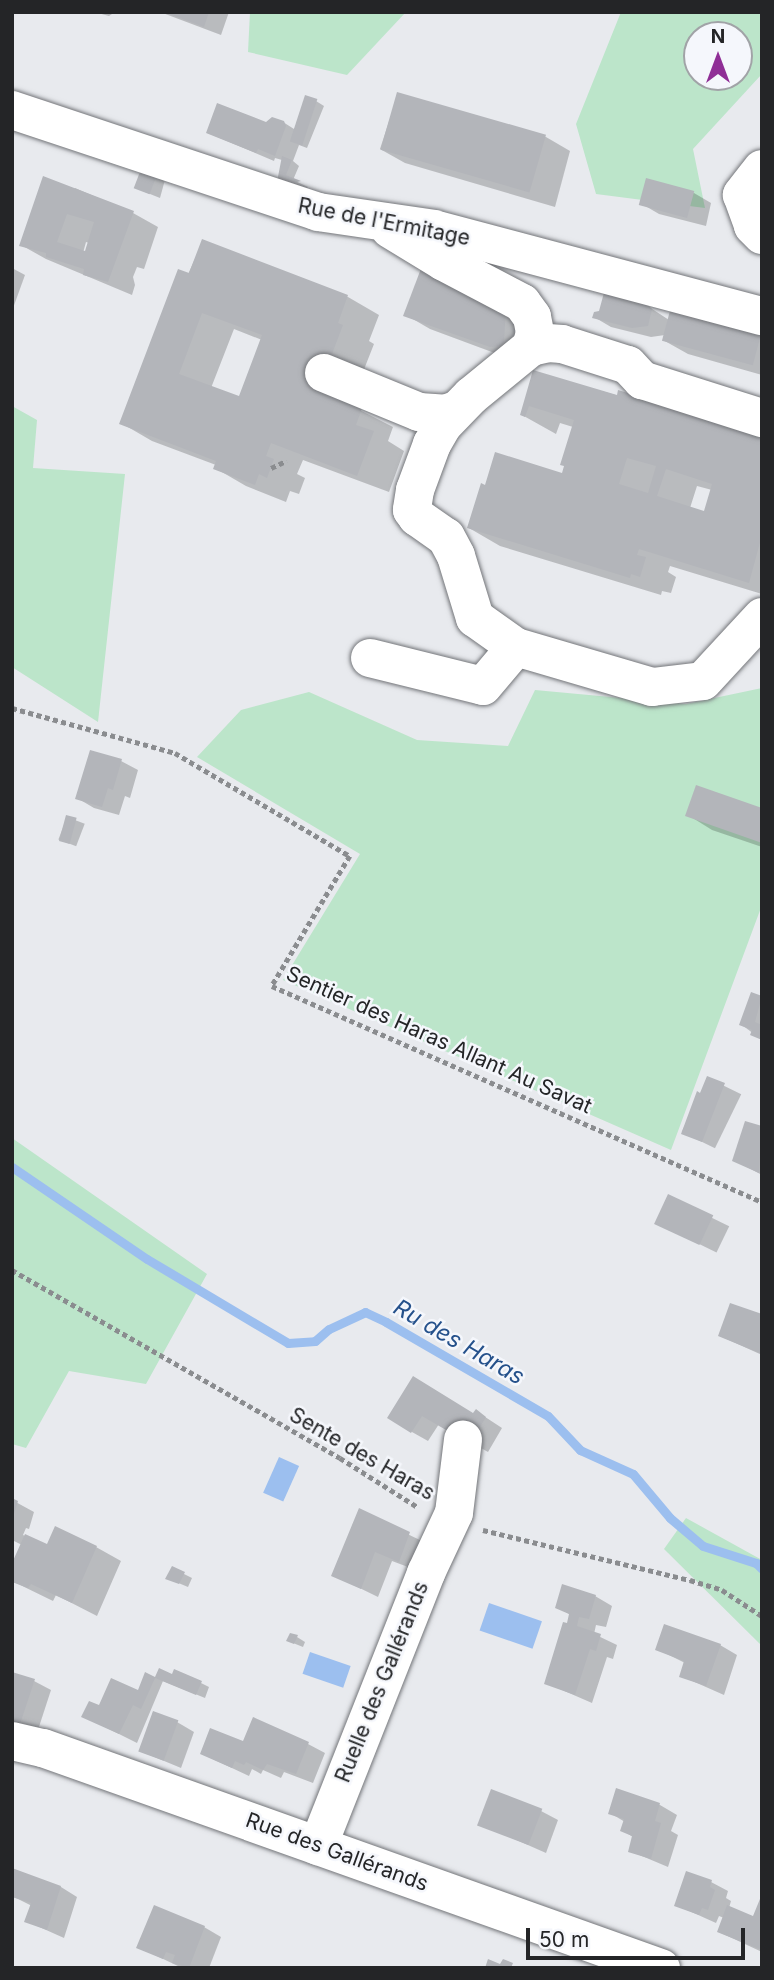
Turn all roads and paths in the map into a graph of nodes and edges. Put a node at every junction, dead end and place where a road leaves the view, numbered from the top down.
1 (12, 110) edge
2 (762, 169) edge
3 (376, 220) junction
4 (762, 235) edge
5 (762, 316) edge
6 (531, 347) junction
7 (324, 373) dead end
8 (456, 410) junction
9 (762, 418) edge
10 (286, 461) dead end
11 (271, 468) dead end
12 (762, 617) edge
13 (516, 647) junction
14 (370, 657) dead end
15 (12, 709) edge
16 (762, 1202) edge
17 (12, 1270) edge
18 (463, 1440) dead end
19 (451, 1521) junction
20 (762, 1616) edge
21 (12, 1741) edge
22 (318, 1846) junction
23 (661, 1968) edge

1 - 3 street, Rue de l'Ermitage
2 - 4 street
3 - 5 street, Rue de l'Ermitage
3 - 6 street
6 - 8 street
6 - 9 street
7 - 8 street
8 - 13 street
10 - 11 path
12 - 13 street
13 - 14 street
15 - 16 path, Sentier des Haras Allant Au Savat
17 - 19 path, Sente des Haras
18 - 19 street, Ruelle des Gallérands
19 - 20 path, Sente des Haras
19 - 22 street, Ruelle des Gallérands
21 - 22 street, Rue des Gallérands
22 - 23 street, Rue des Gallérands

